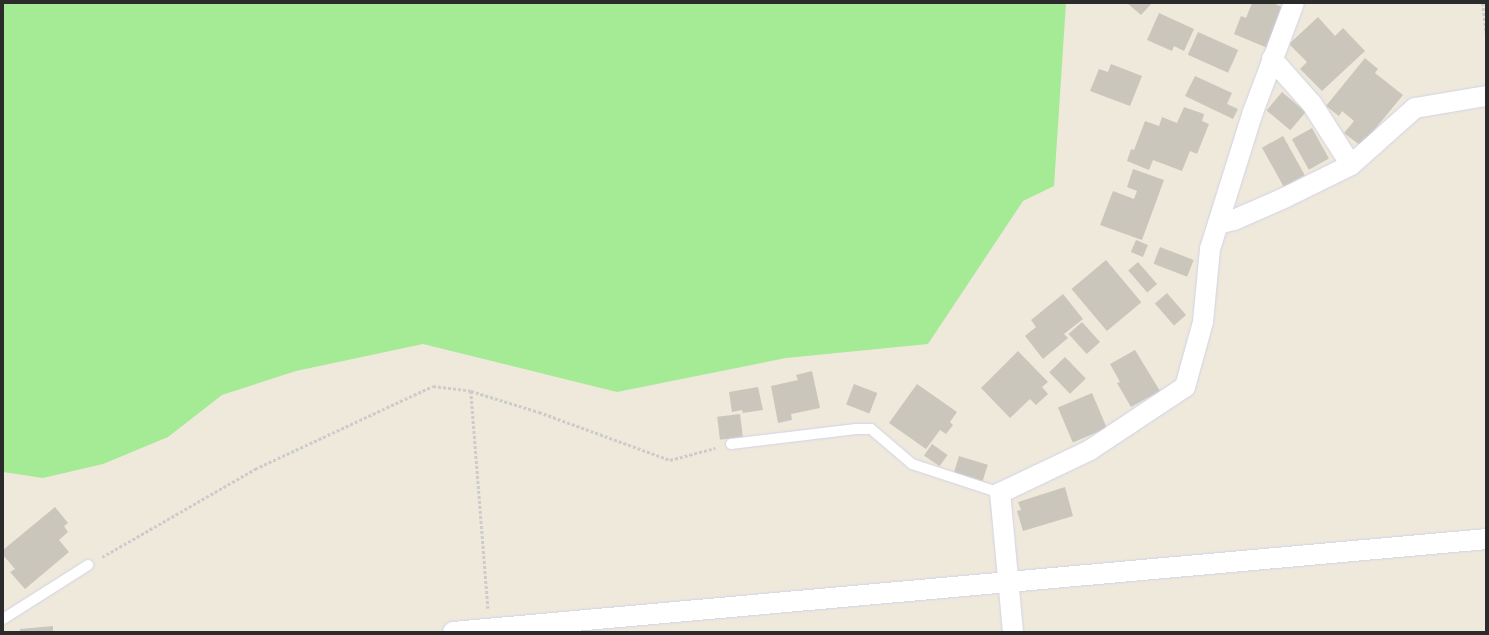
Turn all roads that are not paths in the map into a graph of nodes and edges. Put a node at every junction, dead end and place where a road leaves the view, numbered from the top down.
1 (1294, 3) edge
2 (1272, 59) junction
3 (1486, 96) edge
4 (1351, 165) junction
5 (1218, 224) junction
6 (731, 444) road end
7 (1000, 494) junction
8 (1486, 539) edge
9 (88, 565) road end
10 (1009, 581) junction
11 (3, 619) edge
12 (453, 632) edge
13 (1014, 632) edge

1 - 2 street
2 - 4 street
2 - 5 street
3 - 4 street
4 - 5 street
5 - 7 street
6 - 7 lane
7 - 10 street
8 - 10 street
9 - 11 lane
10 - 12 street
10 - 13 street

